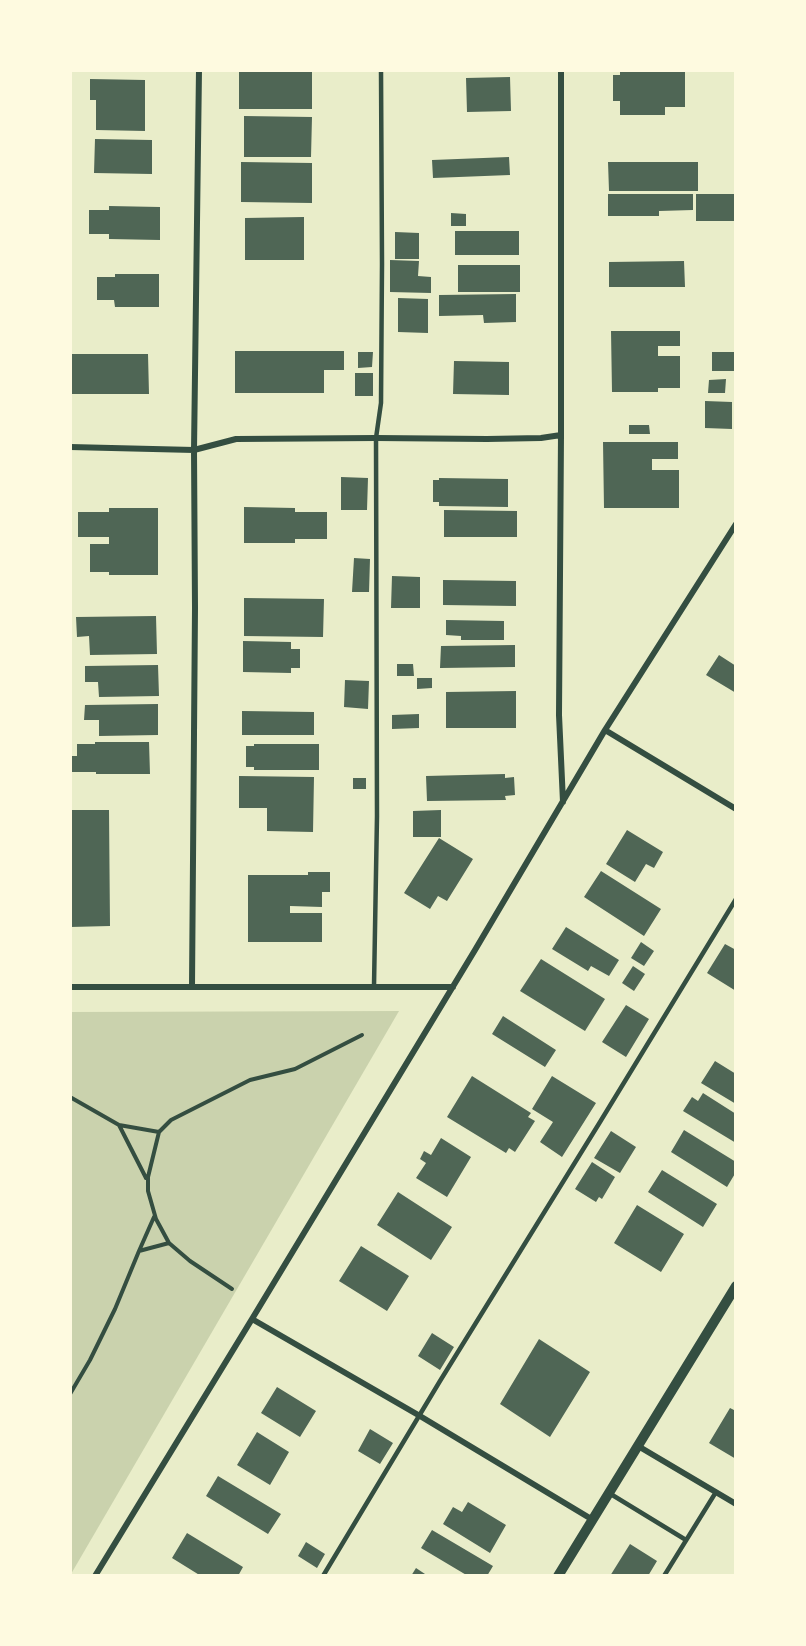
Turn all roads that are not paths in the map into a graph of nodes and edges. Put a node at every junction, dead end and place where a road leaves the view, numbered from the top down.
1 (199, 70) edge
2 (381, 70) edge
3 (561, 70) edge
4 (561, 435) junction
5 (376, 438) junction
6 (70, 447) edge
7 (194, 450) junction
8 (735, 524) edge
9 (605, 730) junction
10 (563, 802) junction
11 (735, 810) edge
12 (735, 898) edge
13 (192, 986) junction
14 (374, 986) junction
15 (70, 987) edge
16 (453, 987) junction
17 (735, 1286) edge
18 (252, 1319) junction
19 (420, 1416) junction
20 (638, 1446) junction
21 (716, 1492) junction
22 (609, 1493) junction
23 (735, 1504) edge
24 (592, 1520) junction
25 (686, 1540) junction
26 (95, 1575) edge
27 (323, 1575) edge
28 (558, 1575) edge
29 (664, 1575) edge

1 - 7 street
2 - 5 lane
3 - 4 street
4 - 5 street
4 - 10 street
5 - 7 street
5 - 14 lane
6 - 7 street
7 - 13 street
8 - 9 street
9 - 10 street
9 - 11 street
10 - 16 street
12 - 19 lane
13 - 14 street
13 - 15 street
14 - 16 street
16 - 18 street
17 - 20 street
18 - 19 street
18 - 26 street
19 - 24 street
19 - 27 lane
20 - 21 street
20 - 22 street
21 - 23 street
21 - 25 lane
22 - 24 street
22 - 25 lane
24 - 28 street
25 - 29 lane

